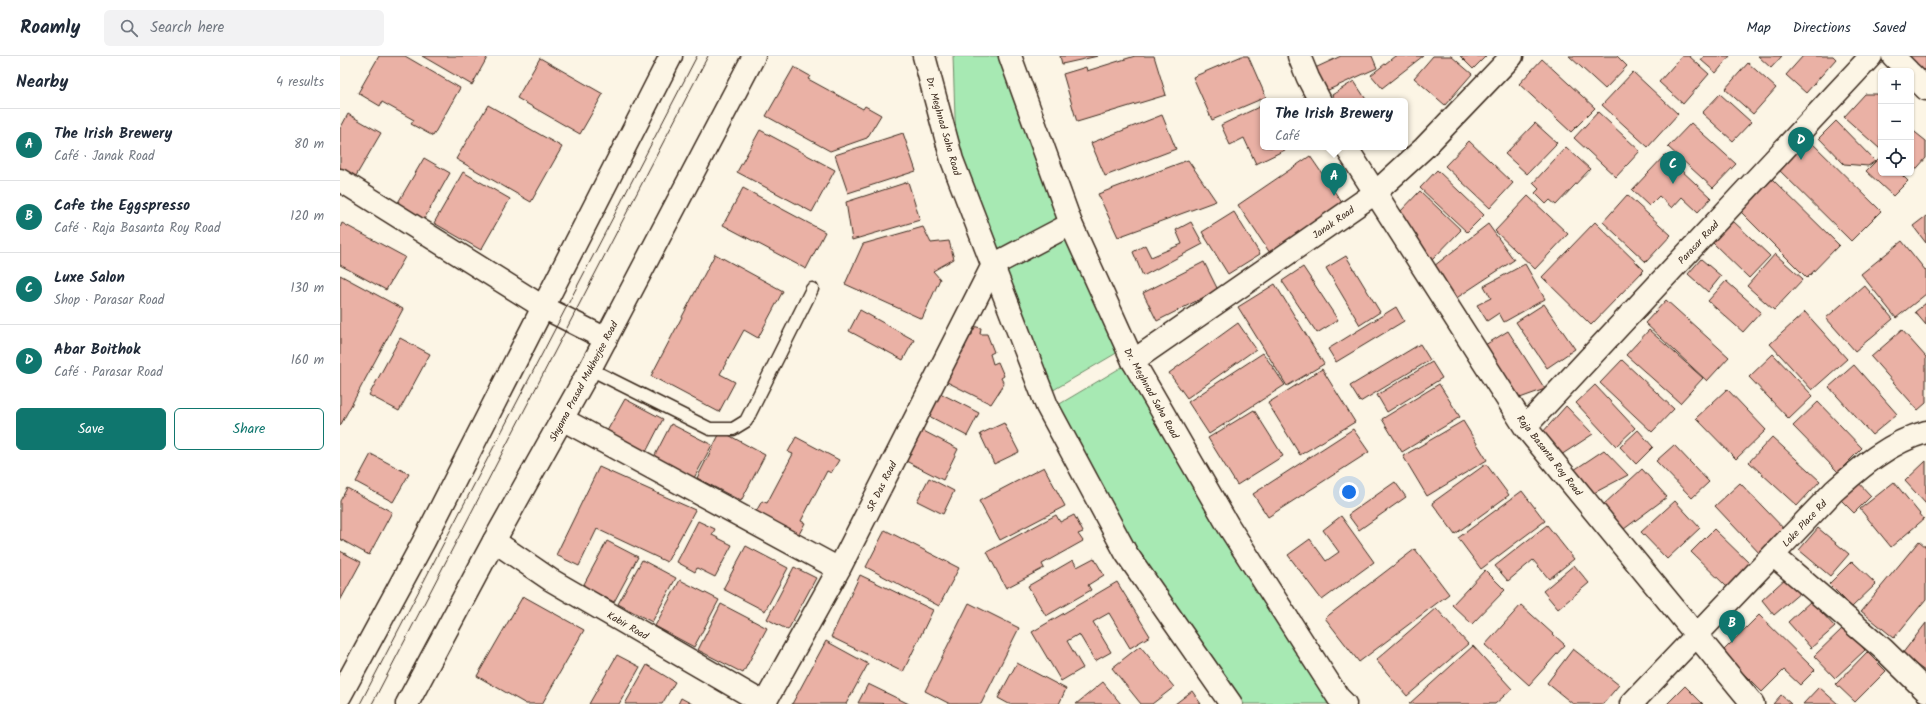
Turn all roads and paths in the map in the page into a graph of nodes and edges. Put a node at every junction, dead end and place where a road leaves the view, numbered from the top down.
1 (671, 56) edge
2 (754, 56) edge
3 (924, 56) edge
4 (1010, 56) edge
5 (1299, 56) edge
6 (1512, 56) edge
7 (1871, 56) edge
8 (1893, 56) edge
9 (1905, 68) edge
10 (1914, 77) edge
11 (1926, 89) edge
12 (1318, 98) edge
13 (1348, 150) edge
14 (340, 180) edge
15 (1375, 193) junction
16 (1071, 224) junction
17 (993, 265) junction
18 (812, 289) dead end
19 (543, 307) junction
20 (606, 339) junction
21 (1133, 361) junction
22 (590, 369) junction
23 (562, 419) junction
24 (1525, 427) junction
25 (1926, 432) edge
26 (494, 541) junction
27 (1774, 555) junction
28 (839, 569) junction
29 (1696, 635) junction
30 (1926, 691) edge
31 (340, 696) edge
32 (1926, 698) edge
33 (407, 704) edge
34 (765, 704) edge
35 (1231, 704) edge
36 (1344, 704) edge
37 (1631, 704) edge
38 (1753, 704) edge
39 (1920, 704) edge

1 - 19 street
2 - 20 street, Shyama Prasad Mukherjee Road
3 - 17 street, Dr. Meghnad Saha Road
4 - 16 street, Dr. Meghnad Saha Road
5 - 12 street
6 - 15 street, Janak Road
7 - 24 street, Parasar Road
8 - 9 street
10 - 11 street
13 - 15 street, Raja Basanta Roy Road
14 - 19 street
15 - 21 street, Janak Road
15 - 24 street, Raja Basanta Roy Road
16 - 17 street
16 - 21 street, Dr. Meghnad Saha Road
17 - 28 street, SR Das Road
17 - 35 street, Dr. Meghnad Saha Road
18 - 22 lane
19 - 20 street
19 - 31 street
20 - 22 street, Shyama Prasad Mukherjee Road
21 - 36 street, Dr. Meghnad Saha Road
22 - 23 street, Shyama Prasad Mukherjee Road
23 - 26 street, Shyama Prasad Mukherjee Road
23 - 28 street
24 - 29 street, Raja Basanta Roy Road
25 - 27 street, Lake Place Rd
26 - 33 street, Shyama Prasad Mukherjee Road
26 - 34 street, Kabir Road
27 - 29 street, Lake Place Rd
27 - 30 street
28 - 34 street, SR Das Road
29 - 37 street, Lake Place Rd
29 - 38 street, Raja Basanta Roy Road
32 - 39 street

